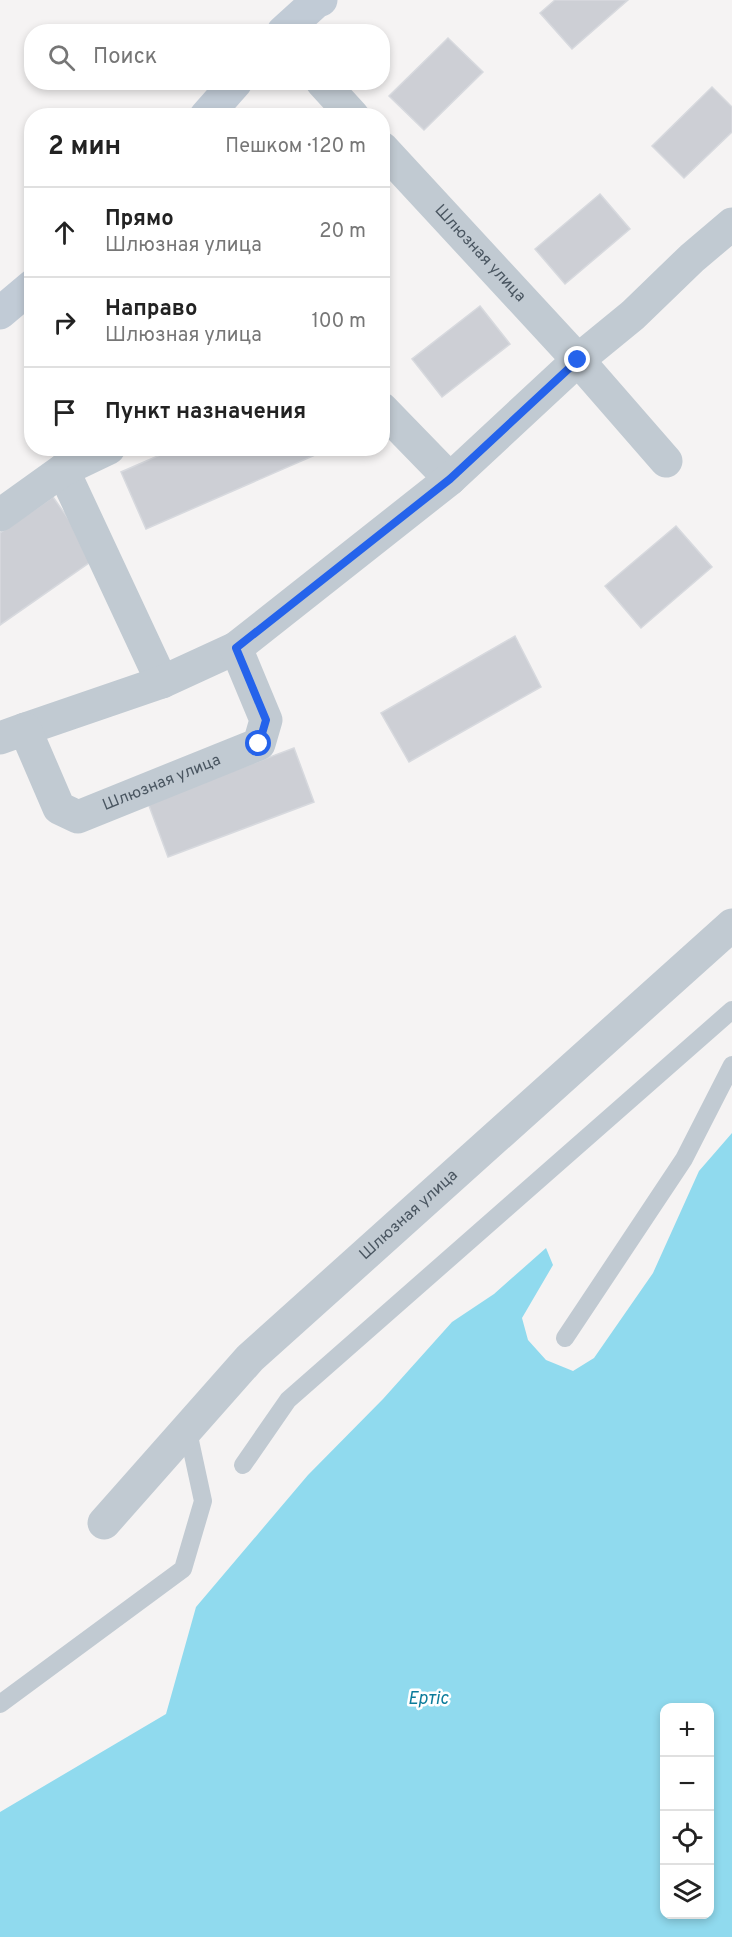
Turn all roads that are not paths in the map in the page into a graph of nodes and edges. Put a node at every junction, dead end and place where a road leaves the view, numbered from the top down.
1 (317, 1) edge
2 (292, 24) edge
3 (229, 90) edge
4 (329, 90) edge
5 (213, 108) edge
6 (346, 108) edge
7 (390, 157) edge
8 (732, 224) edge
9 (24, 293) edge
10 (0, 313) edge
11 (578, 360) junction
12 (390, 417) edge
13 (92, 456) edge
14 (666, 461) dead end
15 (63, 470) junction
16 (450, 479) junction
17 (0, 515) edge
18 (236, 648) junction
19 (162, 682) junction
20 (13, 734) edge
21 (732, 925) edge
22 (732, 1010) edge
23 (732, 1065) edge
24 (565, 1338) dead end
25 (187, 1428) junction
26 (243, 1465) dead end
27 (104, 1523) dead end
28 (0, 1704) edge

1 - 2 street
3 - 5 street
4 - 6 street
7 - 11 street, Шлюзная улица
8 - 11 street
9 - 10 street
11 - 14 street, Шлюзная улица
11 - 16 street
12 - 16 street
13 - 15 street
15 - 17 street
15 - 19 street
16 - 18 street
18 - 19 street
18 - 20 street, Шлюзная улица
19 - 20 street
21 - 25 street, Шлюзная улица
22 - 26 lane
23 - 24 lane
25 - 27 street, Шлюзная улица
25 - 28 lane

